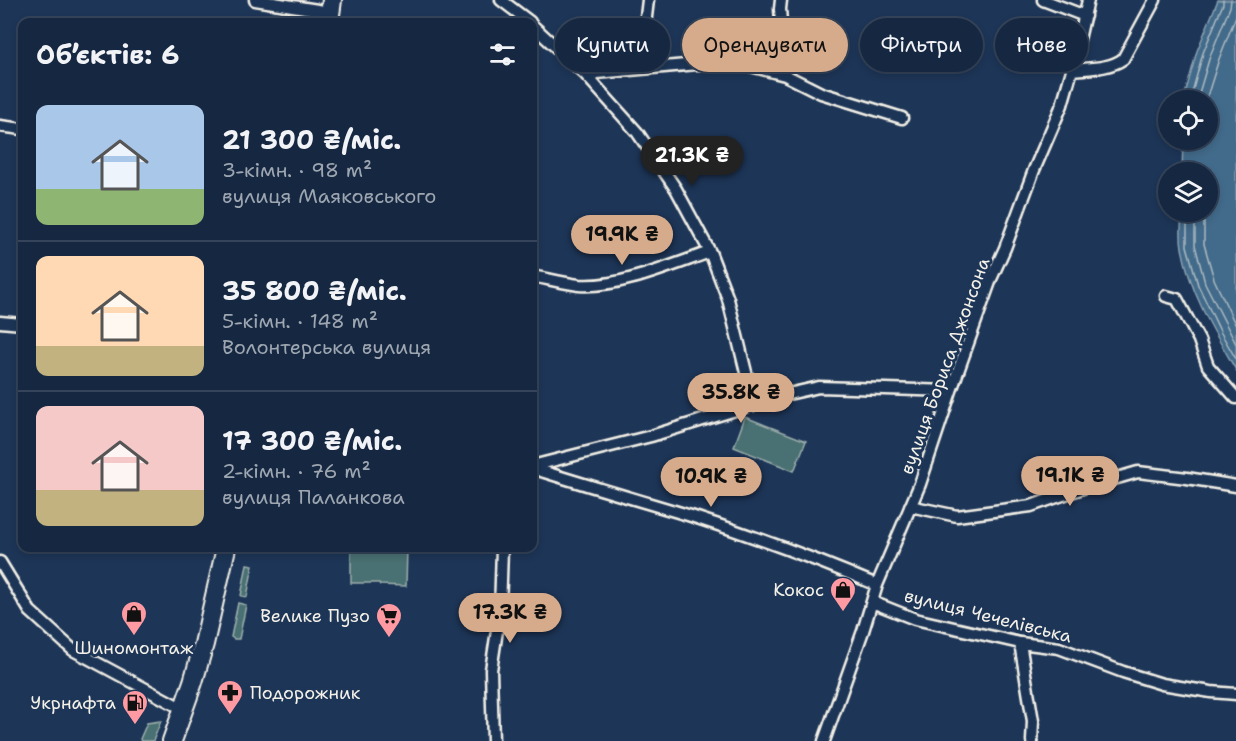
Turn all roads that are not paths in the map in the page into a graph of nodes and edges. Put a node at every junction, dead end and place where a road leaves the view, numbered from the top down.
1 (255, 0) edge
2 (501, 0) edge
3 (648, 0) edge
4 (781, 0) edge
5 (1043, 0) edge
6 (1088, 0) edge
7 (1155, 0) edge
8 (330, 11) edge
9 (1085, 16) joint
10 (524, 18) edge
11 (646, 18) edge
12 (537, 30) edge
13 (670, 66) edge
14 (1088, 68) edge
15 (603, 72) edge
16 (1071, 72) edge
17 (585, 74) junction
18 (784, 75) junction
19 (902, 118) dead end
20 (0, 126) edge
21 (18, 128) edge
22 (710, 252) junction
23 (537, 277) edge
24 (1167, 296) dead end
25 (0, 322) edge
26 (18, 324) edge
27 (951, 391) junction
28 (1236, 398) edge
29 (754, 405) junction
30 (537, 466) edge
31 (537, 469) edge
32 (1236, 486) edge
33 (910, 506) junction
34 (225, 552) edge
35 (502, 552) edge
36 (0, 562) edge
37 (877, 585) junction
38 (872, 602) junction
39 (1020, 643) junction
40 (1236, 694) edge
41 (183, 709) junction
42 (172, 741) edge
43 (493, 741) edge
44 (824, 741) edge
45 (1032, 741) edge

1 - 8 street
2 - 10 street
3 - 11 street
4 - 18 street
5 - 9 street
6 - 9 street, вулиця Бориса Джонсона
7 - 14 street
12 - 17 street
13 - 18 street
15 - 17 street
16 - 27 street, вулиця Бориса Джонсона
17 - 22 street
18 - 19 street
20 - 21 street
22 - 23 street
22 - 29 street
24 - 28 street
25 - 26 street
27 - 29 street
27 - 33 street, вулиця Бориса Джонсона
29 - 30 street
31 - 37 street
32 - 33 street
33 - 37 street, вулиця Бориса Джонсона
34 - 41 highway
35 - 43 street
36 - 41 street
37 - 38 street, вулиця Бориса Джонсона
38 - 39 street, вулиця Чечелівська
38 - 44 street, вулиця Бориса Джонсона
39 - 40 street, вулиця Чечелівська
39 - 45 street
41 - 42 highway

